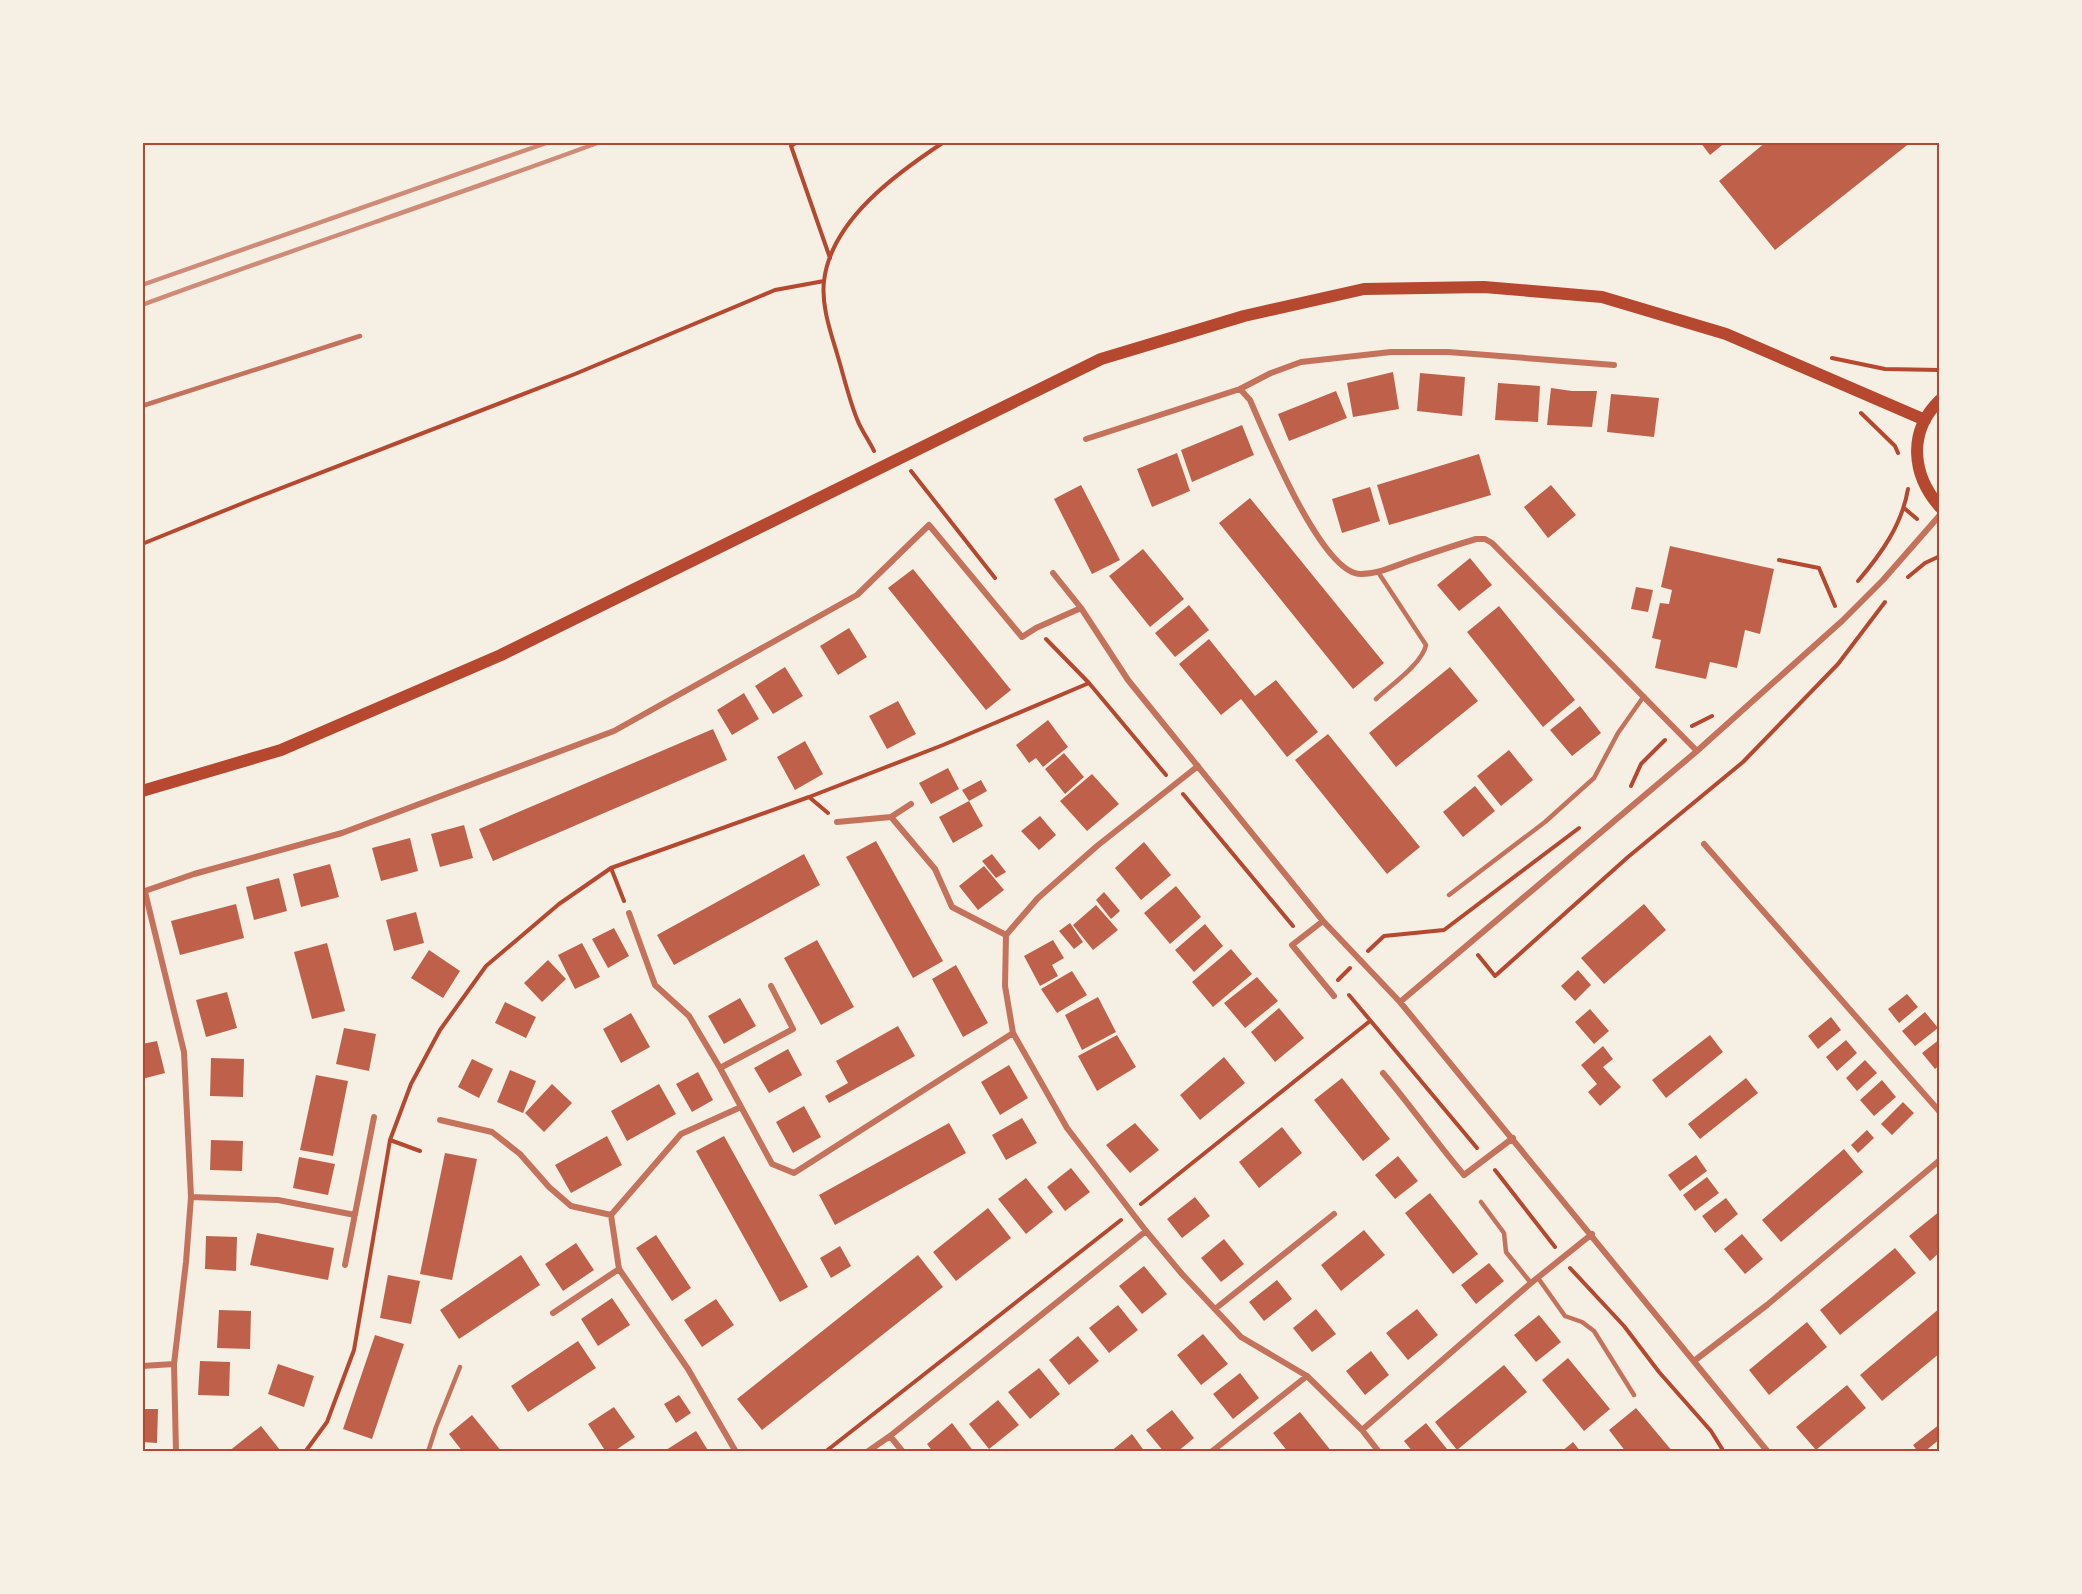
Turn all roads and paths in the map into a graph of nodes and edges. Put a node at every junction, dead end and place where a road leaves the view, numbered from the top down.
1 (797, 142) edge
2 (944, 142) edge
3 (830, 259) junction
4 (824, 280) junction
5 (360, 336) dead end
6 (1614, 365) dead end
7 (1940, 370) edge
8 (1814, 372) junction
9 (1240, 389) junction
10 (1940, 400) edge
11 (142, 406) edge
12 (1856, 409) dead end
13 (1924, 420) junction
14 (1086, 439) dead end
15 (901, 458) junction
16 (1901, 462) dead end
17 (882, 468) junction
18 (1906, 479) dead end
19 (1940, 507) edge
20 (1940, 515) edge
21 (142, 544) edge
22 (1940, 556) edge
23 (1779, 560) dead end
24 (1378, 572) junction
25 (1053, 573) dead end
26 (1904, 580) dead end
27 (1000, 583) dead end
28 (1851, 588) dead end
29 (1843, 597) dead end
30 (1886, 600) dead end
31 (1835, 606) junction
32 (1081, 608) junction
33 (1827, 614) dead end
34 (1036, 628) junction
35 (1089, 683) junction
36 (1644, 696) junction
37 (1376, 699) dead end
38 (1720, 712) dead end
39 (1676, 729) junction
40 (1697, 751) junction
41 (1198, 766) junction
42 (1173, 786) junction
43 (142, 791) edge
44 (1628, 791) dead end
45 (809, 797) junction
46 (911, 804) dead end
47 (891, 817) junction
48 (837, 822) joint
49 (1582, 826) dead end
50 (1704, 844) dead end
51 (610, 868) junction
52 (144, 892) edge
53 (1449, 895) dead end
54 (629, 913) joint
55 (1323, 921) junction
56 (1453, 923) junction
57 (1006, 935) junction
58 (1302, 937) junction
59 (1469, 944) junction
60 (1359, 960) junction
61 (1330, 972) dead end
62 (1337, 981) junction
63 (771, 986) dead end
64 (1334, 996) dead end
65 (1400, 1002) junction
66 (1370, 1021) junction
67 (1013, 1033) junction
68 (720, 1068) junction
69 (1383, 1073) dead end
70 (741, 1107) junction
71 (1940, 1112) edge
72 (374, 1117) dead end
73 (440, 1120) dead end
74 (1513, 1138) junction
75 (390, 1140) junction
76 (420, 1151) dead end
77 (1485, 1159) junction
78 (1940, 1160) edge
79 (191, 1197) junction
80 (1481, 1202) dead end
81 (1133, 1212) junction
82 (1334, 1214) dead end
83 (355, 1215) junction
84 (610, 1215) junction
85 (1146, 1231) junction
86 (1592, 1234) junction
87 (1563, 1257) junction
88 (345, 1265) dead end
89 (619, 1269) junction
90 (1538, 1278) junction
91 (1532, 1283) junction
92 (1215, 1310) junction
93 (553, 1314) dead end
94 (1694, 1361) junction
95 (174, 1364) junction
96 (142, 1366) edge
97 (460, 1367) dead end
98 (1307, 1376) junction
99 (1634, 1395) dead end
100 (1362, 1430) junction
101 (890, 1436) junction
102 (176, 1452) edge
103 (304, 1452) edge
104 (428, 1452) edge
105 (736, 1452) edge
106 (825, 1452) edge
107 (867, 1452) edge
108 (903, 1452) edge
109 (1211, 1452) edge
110 (1379, 1452) edge
111 (1724, 1452) edge
112 (1768, 1452) edge

1 - 3 path
2 - 3 path
3 - 4 path
4 - 17 path
4 - 21 path
5 - 11 lane
6 - 9 street
7 - 8 path
8 - 13 main road
8 - 15 main road
9 - 14 street
9 - 24 street
10 - 13 main road
12 - 16 path
13 - 19 main road
15 - 17 main road
15 - 27 path
17 - 43 main road
18 - 28 path
20 - 40 street
22 - 26 path
23 - 31 path
24 - 36 street
24 - 37 lane
25 - 32 street
29 - 31 path
30 - 59 path
31 - 33 path
32 - 34 street
32 - 41 street
34 - 35 path
34 - 52 street
35 - 42 path
35 - 45 path
36 - 39 street
36 - 53 lane
38 - 39 path
39 - 40 street
39 - 44 path
40 - 59 street
41 - 42 street
41 - 55 street
42 - 57 street
42 - 58 path
45 - 48 path
45 - 51 path
46 - 47 street
47 - 48 street
47 - 57 street
49 - 56 path
50 - 71 street
51 - 54 path
51 - 75 path
52 - 79 street
54 - 68 street
55 - 58 street
55 - 60 street
56 - 59 path
56 - 60 path
57 - 67 street
58 - 64 street
59 - 65 street
60 - 62 path
60 - 65 street
61 - 62 path
62 - 66 path
63 - 68 street
65 - 74 street
66 - 77 path
66 - 81 path
67 - 70 street
67 - 81 street
68 - 70 street
69 - 77 street
70 - 84 street
72 - 83 street
73 - 84 street
74 - 77 street
74 - 86 street
75 - 76 path
75 - 103 path
77 - 87 path
78 - 94 street
79 - 83 street
79 - 95 street
80 - 91 lane
81 - 85 street
81 - 106 path
82 - 92 street
83 - 88 street
84 - 89 street
85 - 92 street
85 - 101 street
86 - 87 street
86 - 94 street
87 - 90 street
87 - 111 path
89 - 93 street
89 - 105 street
90 - 91 street
90 - 99 lane
91 - 100 street
92 - 98 street
94 - 112 street
95 - 96 street
95 - 102 street
97 - 104 lane
98 - 100 street
98 - 109 street
100 - 110 street
101 - 107 street
101 - 108 street

